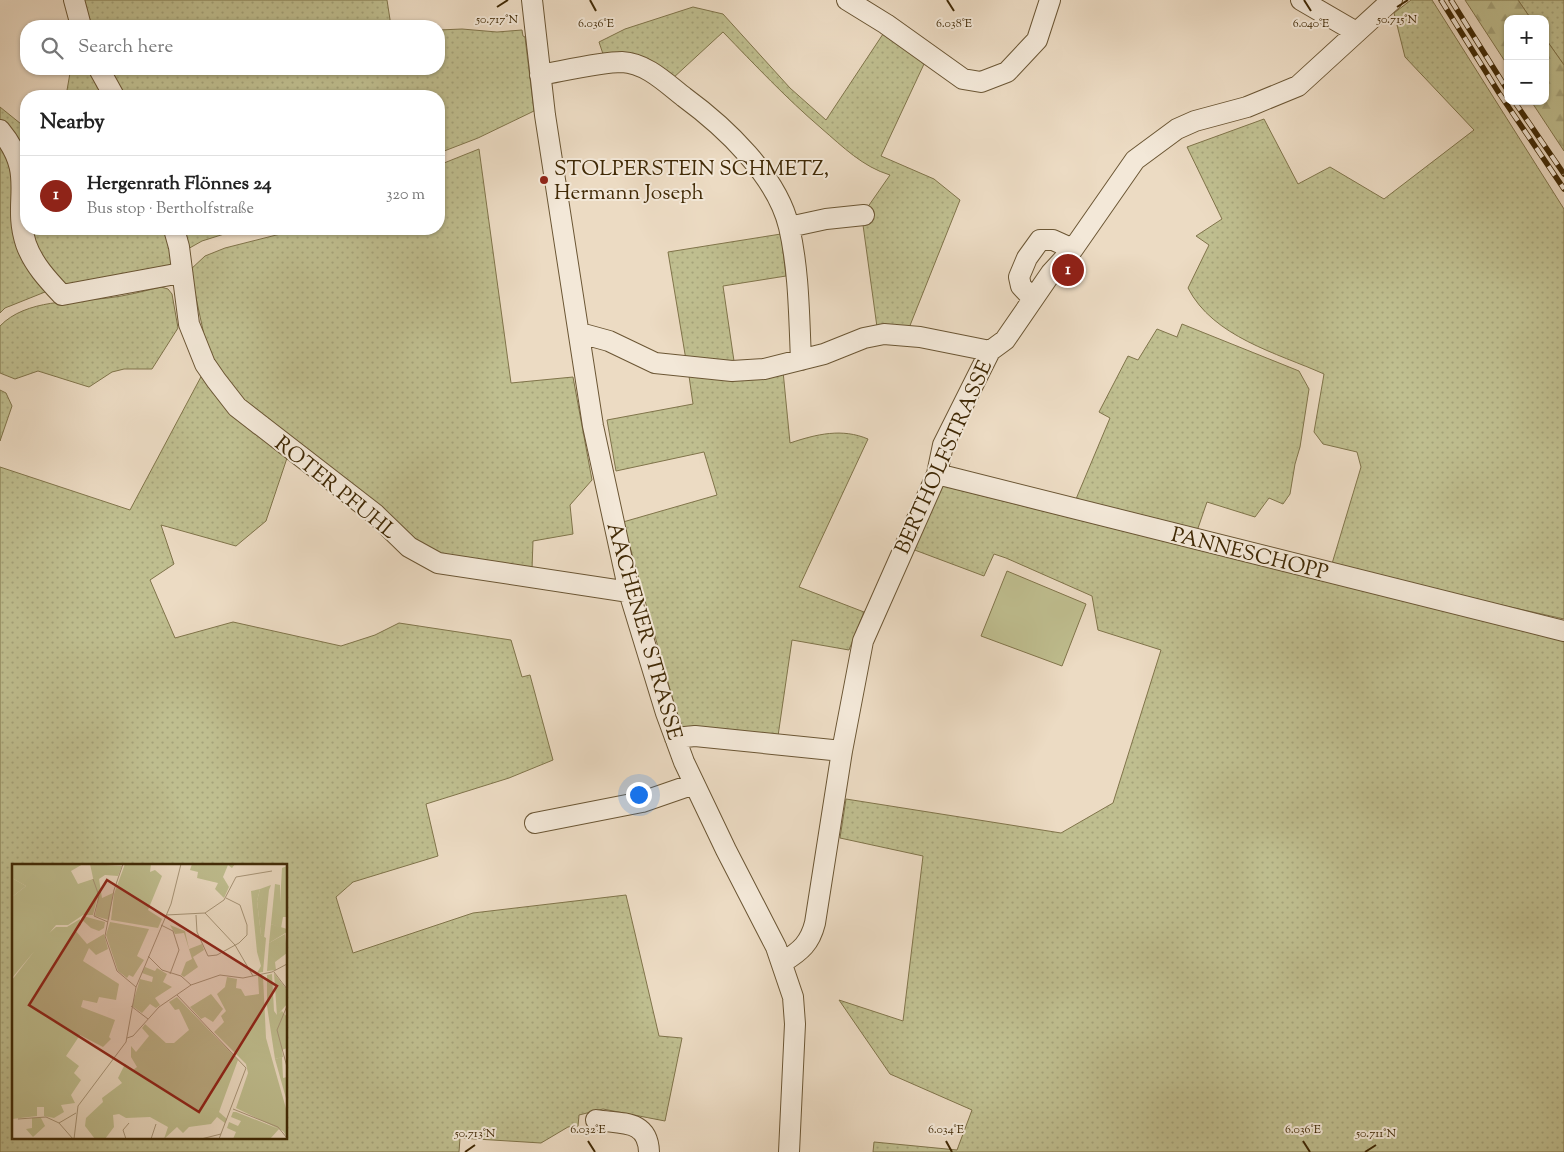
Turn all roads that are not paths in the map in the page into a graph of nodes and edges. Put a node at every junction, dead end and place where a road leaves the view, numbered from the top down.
1 (74, 0) edge
2 (532, 0) edge
3 (847, 0) edge
4 (1050, 0) edge
5 (1301, 0) edge
6 (1390, 2) edge
7 (79, 20) edge
8 (1356, 32) junction
9 (102, 75) edge
10 (540, 75) junction
11 (111, 90) edge
12 (0, 130) edge
13 (20, 165) edge
14 (864, 215) dead end
15 (789, 227) junction
16 (24, 235) edge
17 (176, 235) edge
18 (1074, 249) junction
19 (181, 273) junction
20 (1033, 299) junction
21 (580, 334) junction
22 (990, 351) junction
23 (801, 360) junction
24 (937, 474) junction
25 (629, 592) junction
26 (1564, 632) edge
27 (675, 738) junction
28 (842, 751) junction
29 (694, 784) junction
30 (535, 823) dead end
31 (783, 962) junction
32 (596, 1120) dead end
33 (649, 1152) edge
34 (789, 1152) edge

1 - 7 street
2 - 10 street, AACHENER STRASSE
3 - 4 street
5 - 8 street
6 - 8 street, BERTHOLFSTRASSE
8 - 18 street, BERTHOLFSTRASSE
9 - 11 street
10 - 15 street
10 - 21 street, AACHENER STRASSE
12 - 13 street
14 - 15 street
15 - 23 street
16 - 19 street
17 - 19 street, ROTER PFUHL
18 - 20 street, BERTHOLFSTRASSE
18 - 20 street
19 - 25 street, ROTER PFUHL
20 - 22 street, BERTHOLFSTRASSE
21 - 23 street
21 - 25 street, AACHENER STRASSE
22 - 23 street
22 - 24 street, BERTHOLFSTRASSE
24 - 26 street, PANNESCHOPP
24 - 28 street, BERTHOLFSTRASSE
25 - 27 street, AACHENER STRASSE
27 - 28 street
27 - 29 street, AACHENER STRASSE
28 - 31 street, BERTHOLFSTRASSE
29 - 30 street
29 - 31 street, AACHENER STRASSE
31 - 34 street, AACHENER STRASSE
32 - 33 street

